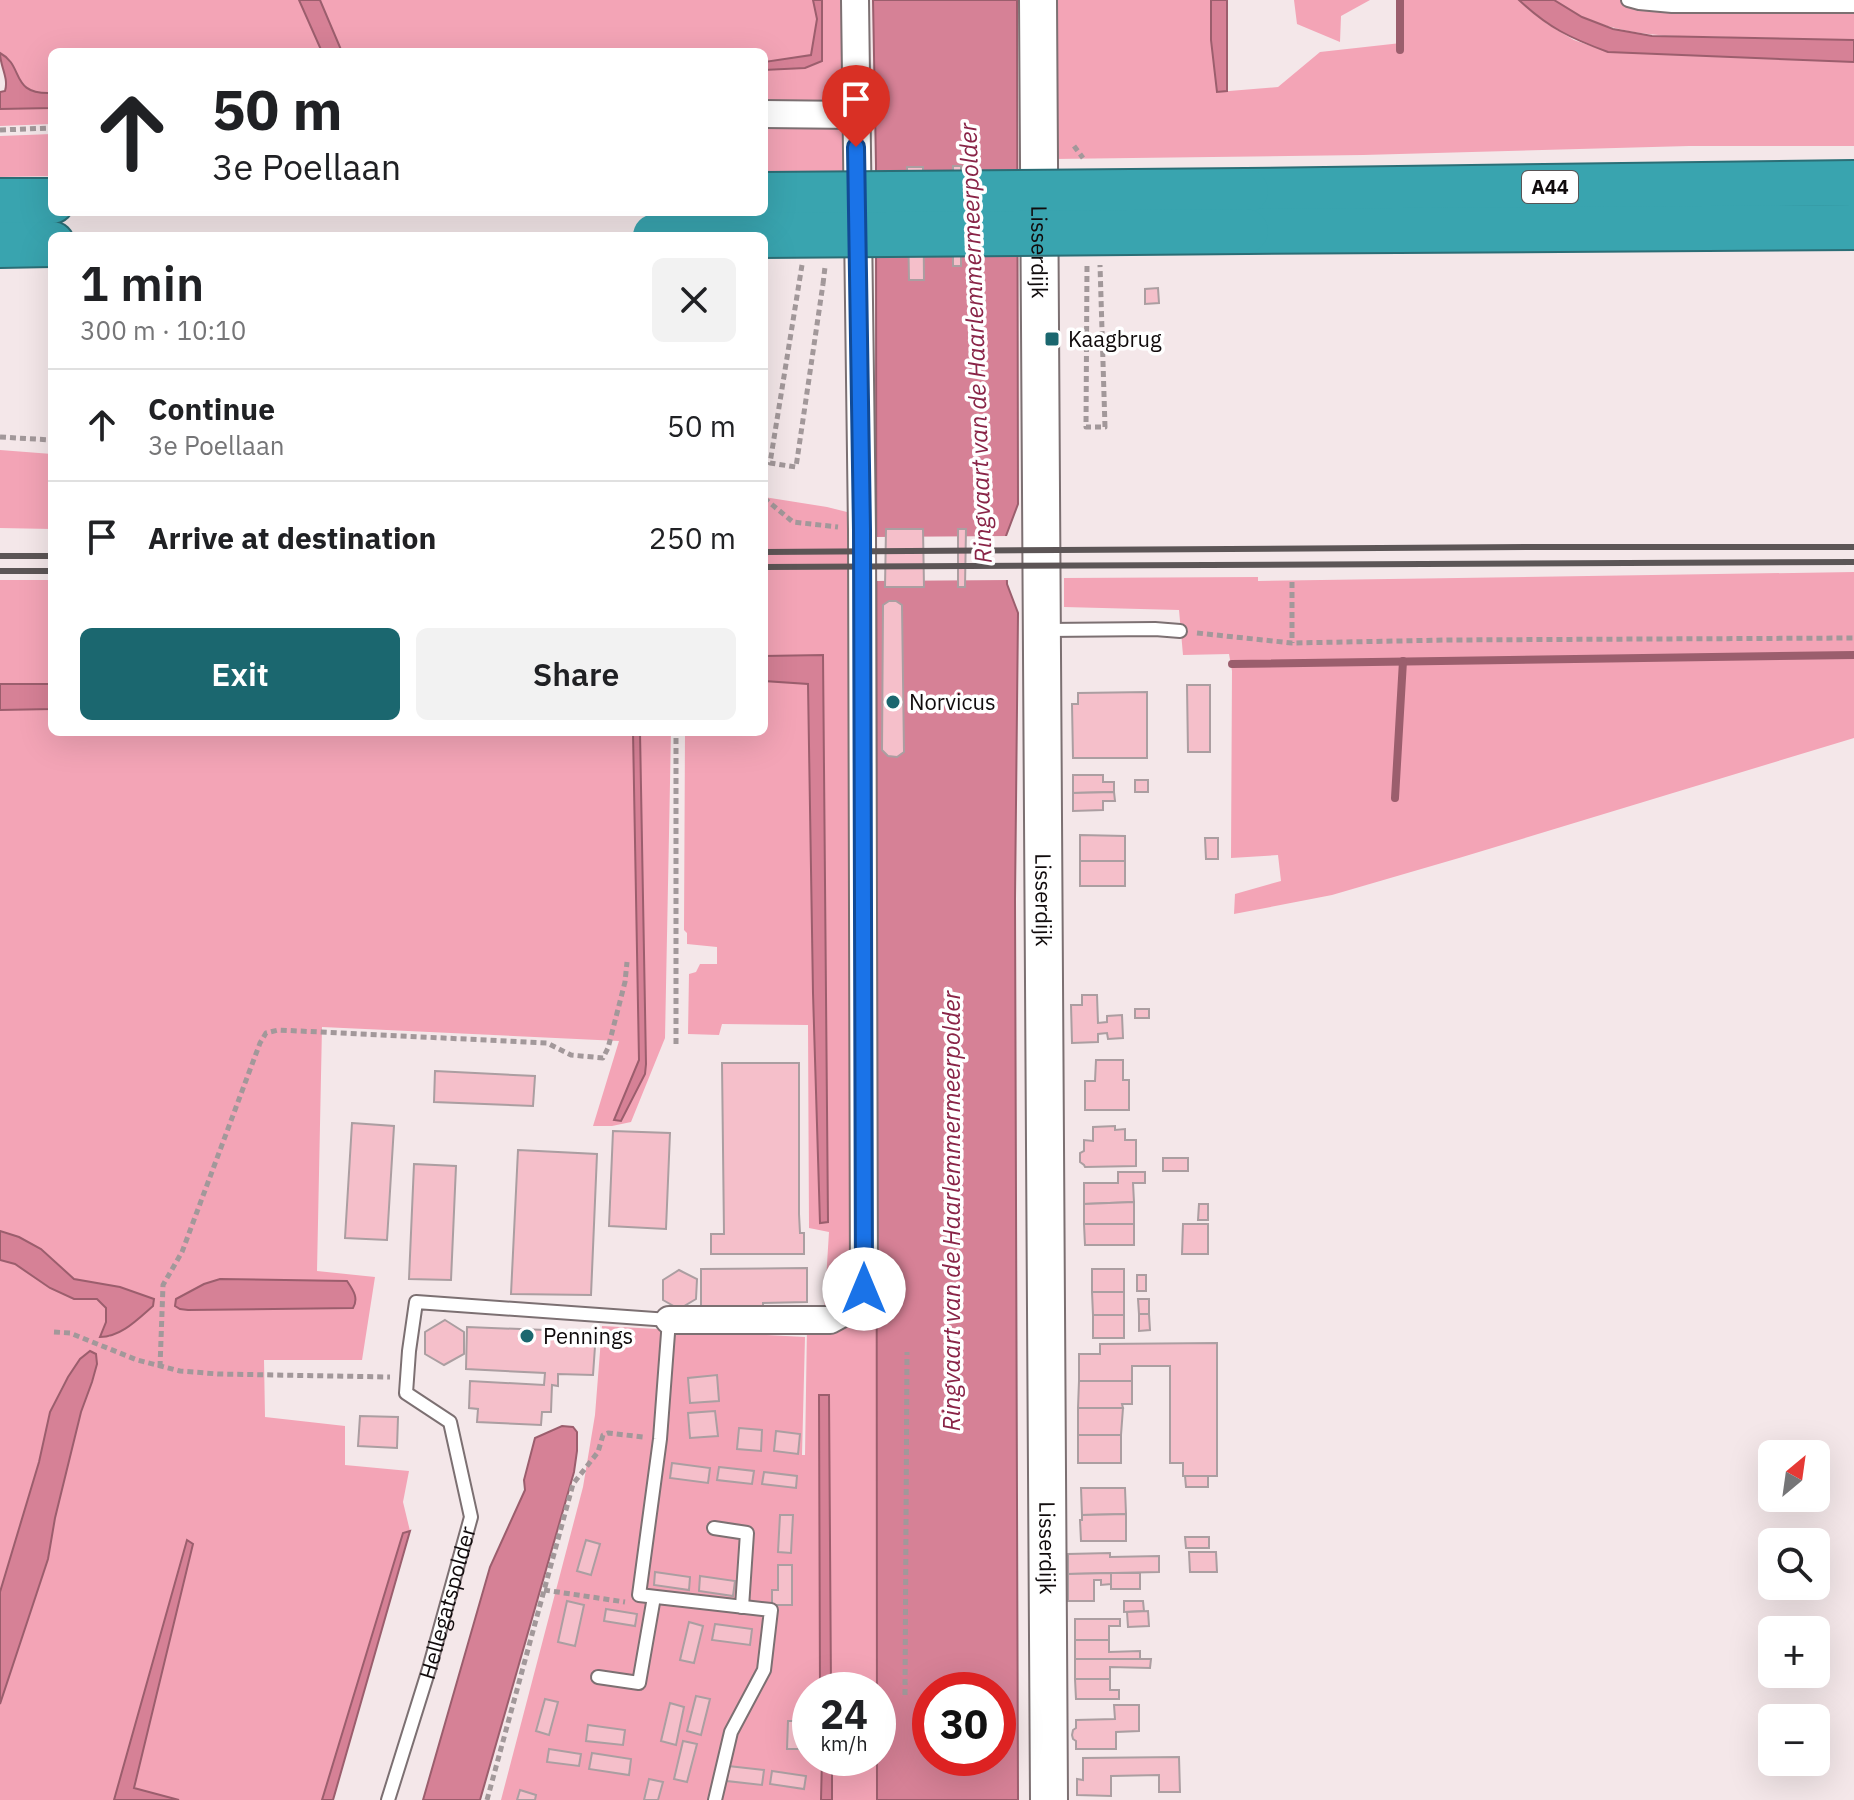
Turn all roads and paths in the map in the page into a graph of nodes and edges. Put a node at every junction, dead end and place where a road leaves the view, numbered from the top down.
1 (855, 0) edge
2 (1038, 0) edge
3 (1628, 0) edge
4 (1854, 6) edge
5 (768, 114) edge
6 (856, 115) junction
7 (48, 128) edge
8 (0, 130) edge
9 (1074, 146) dead end
10 (1087, 164) dead end
11 (1854, 183) edge
12 (768, 195) edge
13 (0, 201) edge
14 (48, 201) edge
15 (1246, 211) junction
16 (1854, 227) edge
17 (750, 232) edge
18 (48, 244) edge
19 (0, 245) edge
20 (1087, 257) dead end
21 (803, 258) dead end
22 (1100, 261) dead end
23 (823, 284) dead end
24 (0, 437) edge
25 (48, 440) edge
26 (768, 501) edge
27 (862, 530) junction
28 (1292, 582) dead end
29 (1041, 630) junction
30 (1180, 631) joint
31 (1854, 638) edge
32 (1292, 643) junction
33 (676, 736) edge
34 (627, 962) dead end
35 (676, 1044) dead end
36 (669, 1320) junction
37 (54, 1332) dead end
38 (907, 1352) dead end
39 (160, 1367) junction
40 (407, 1378) junction
41 (660, 1439) junction
42 (714, 1528) dead end
43 (544, 1590) junction
44 (639, 1595) junction
45 (654, 1597) junction
46 (742, 1607) junction
47 (598, 1677) dead end
48 (905, 1695) dead end
49 (388, 1800) edge
50 (487, 1800) edge
51 (715, 1800) edge
52 (1049, 1800) edge

1 - 6 street
2 - 29 street, Lisserdijk
3 - 4 lane
5 - 6 street
6 - 27 street
7 - 8 path
9 - 10 path
11 - 15 highway, A44
12 - 15 highway, A44, bridge
13 - 14 highway
15 - 16 highway, A44
15 - 17 highway, A44, bridge
18 - 19 highway
20 - 22 path
21 - 23 path, bridge
24 - 25 path
26 - 27 path
27 - 36 street
28 - 32 path
29 - 30 lane
29 - 52 street, Lisserdijk
30 - 32 path
31 - 32 path
33 - 35 path
34 - 39 path
36 - 40 lane
36 - 41 lane
37 - 39 path
38 - 48 path
39 - 40 path
40 - 49 lane, Hellegatspolder
41 - 43 path
41 - 44 lane
42 - 46 lane
43 - 44 path
43 - 50 path
44 - 45 lane
45 - 46 lane
45 - 47 lane
46 - 51 lane

